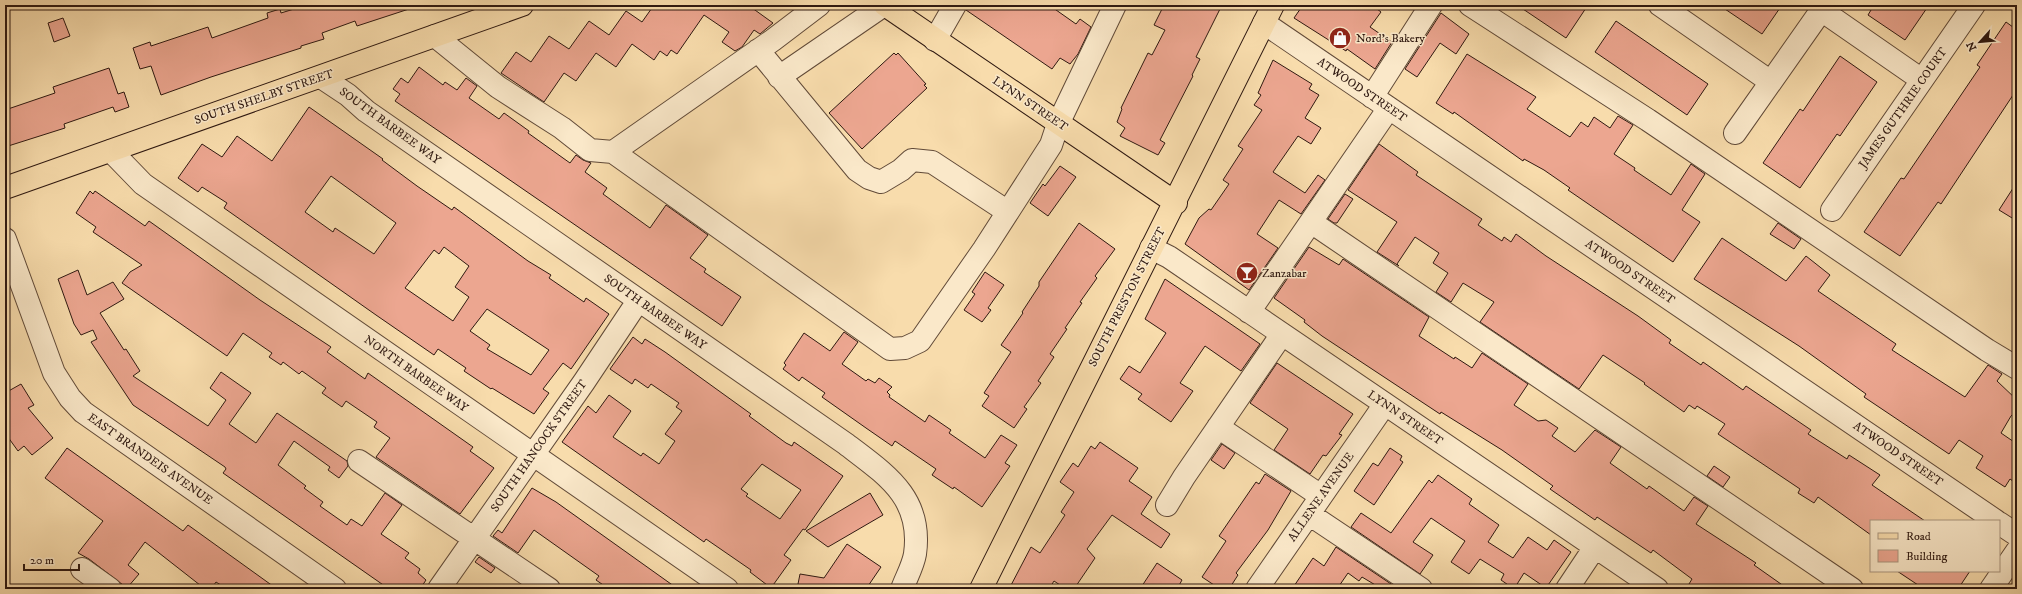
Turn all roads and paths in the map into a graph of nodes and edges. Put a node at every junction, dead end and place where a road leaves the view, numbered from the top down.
1 (522, 5) edge
2 (819, 5) edge
3 (884, 5) edge
4 (955, 5) edge
5 (1115, 5) edge
6 (1431, 5) edge
7 (1470, 5) edge
8 (1974, 5) edge
9 (1672, 8) edge
10 (1823, 8) edge
11 (1269, 14) edge
12 (435, 36) junction
13 (935, 40) junction
14 (758, 50) junction
15 (322, 77) junction
16 (779, 77) junction
17 (1922, 80) junction
18 (1770, 82) junction
19 (1381, 102) junction
20 (1058, 124) junction
21 (1735, 133) dead end
22 (111, 151) junction
23 (613, 152) junction
24 (5, 188) edge
25 (1176, 203) junction
26 (1832, 210) dead end
27 (1008, 212) junction
28 (1311, 222) junction
29 (5, 239) edge
30 (1151, 248) junction
31 (638, 301) junction
32 (1249, 312) junction
33 (1282, 334) junction
34 (2017, 368) edge
35 (1385, 404) junction
36 (1218, 427) junction
37 (532, 454) junction
38 (359, 462) dead end
39 (1321, 496) junction
40 (1167, 506) dead end
41 (1309, 514) junction
42 (1999, 520) edge
43 (474, 539) junction
44 (1595, 546) junction
45 (2017, 550) edge
46 (82, 569) dead end
47 (110, 589) edge
48 (335, 589) edge
49 (439, 589) edge
50 (548, 589) edge
51 (727, 589) edge
52 (902, 589) edge
53 (981, 589) edge
54 (1257, 589) edge
55 (1421, 589) edge
56 (1567, 589) edge
57 (1658, 589) edge
58 (1852, 589) edge
59 (1991, 589) edge

1 - 12 main road, SOUTH SHELBY STREET
2 - 14 street
3 - 13 main road, LYNN STREET
3 - 16 street
4 - 13 street
5 - 20 street
6 - 19 street
7 - 34 street
8 - 17 street, JAMES GUTHRIE COURT
9 - 18 street
10 - 17 street
10 - 18 street
11 - 19 street, ATWOOD STREET
11 - 25 main road, SOUTH PRESTON STREET
12 - 15 main road, SOUTH SHELBY STREET
12 - 23 street
13 - 20 main road, LYNN STREET
14 - 16 street
14 - 23 street
15 - 22 main road, SOUTH SHELBY STREET
15 - 31 street, SOUTH BARBEE WAY
16 - 27 street
17 - 26 street, JAMES GUTHRIE COURT
18 - 21 street
19 - 28 street
19 - 42 street, ATWOOD STREET
20 - 25 main road, LYNN STREET
20 - 27 street
22 - 24 main road, SOUTH SHELBY STREET
22 - 37 street, NORTH BARBEE WAY
23 - 27 street
25 - 30 main road, SOUTH PRESTON STREET
28 - 32 street
28 - 58 street
29 - 48 street, EAST BRANDEIS AVENUE
30 - 32 street, LYNN STREET
30 - 53 main road, SOUTH PRESTON STREET
31 - 37 street, SOUTH HANCOCK STREET
31 - 52 street, SOUTH BARBEE WAY
32 - 33 street, LYNN STREET
33 - 35 street, LYNN STREET
33 - 36 street
35 - 39 street, ALLENE AVENUE
35 - 44 street, LYNN STREET
36 - 39 street
36 - 40 street
37 - 43 street, SOUTH HANCOCK STREET
37 - 51 street, NORTH BARBEE WAY
38 - 43 street
39 - 41 street, ALLENE AVENUE
41 - 54 street, ALLENE AVENUE
41 - 55 street
43 - 49 street, SOUTH HANCOCK STREET
43 - 50 street
44 - 56 street
44 - 57 street, LYNN STREET
45 - 59 street
46 - 47 street

